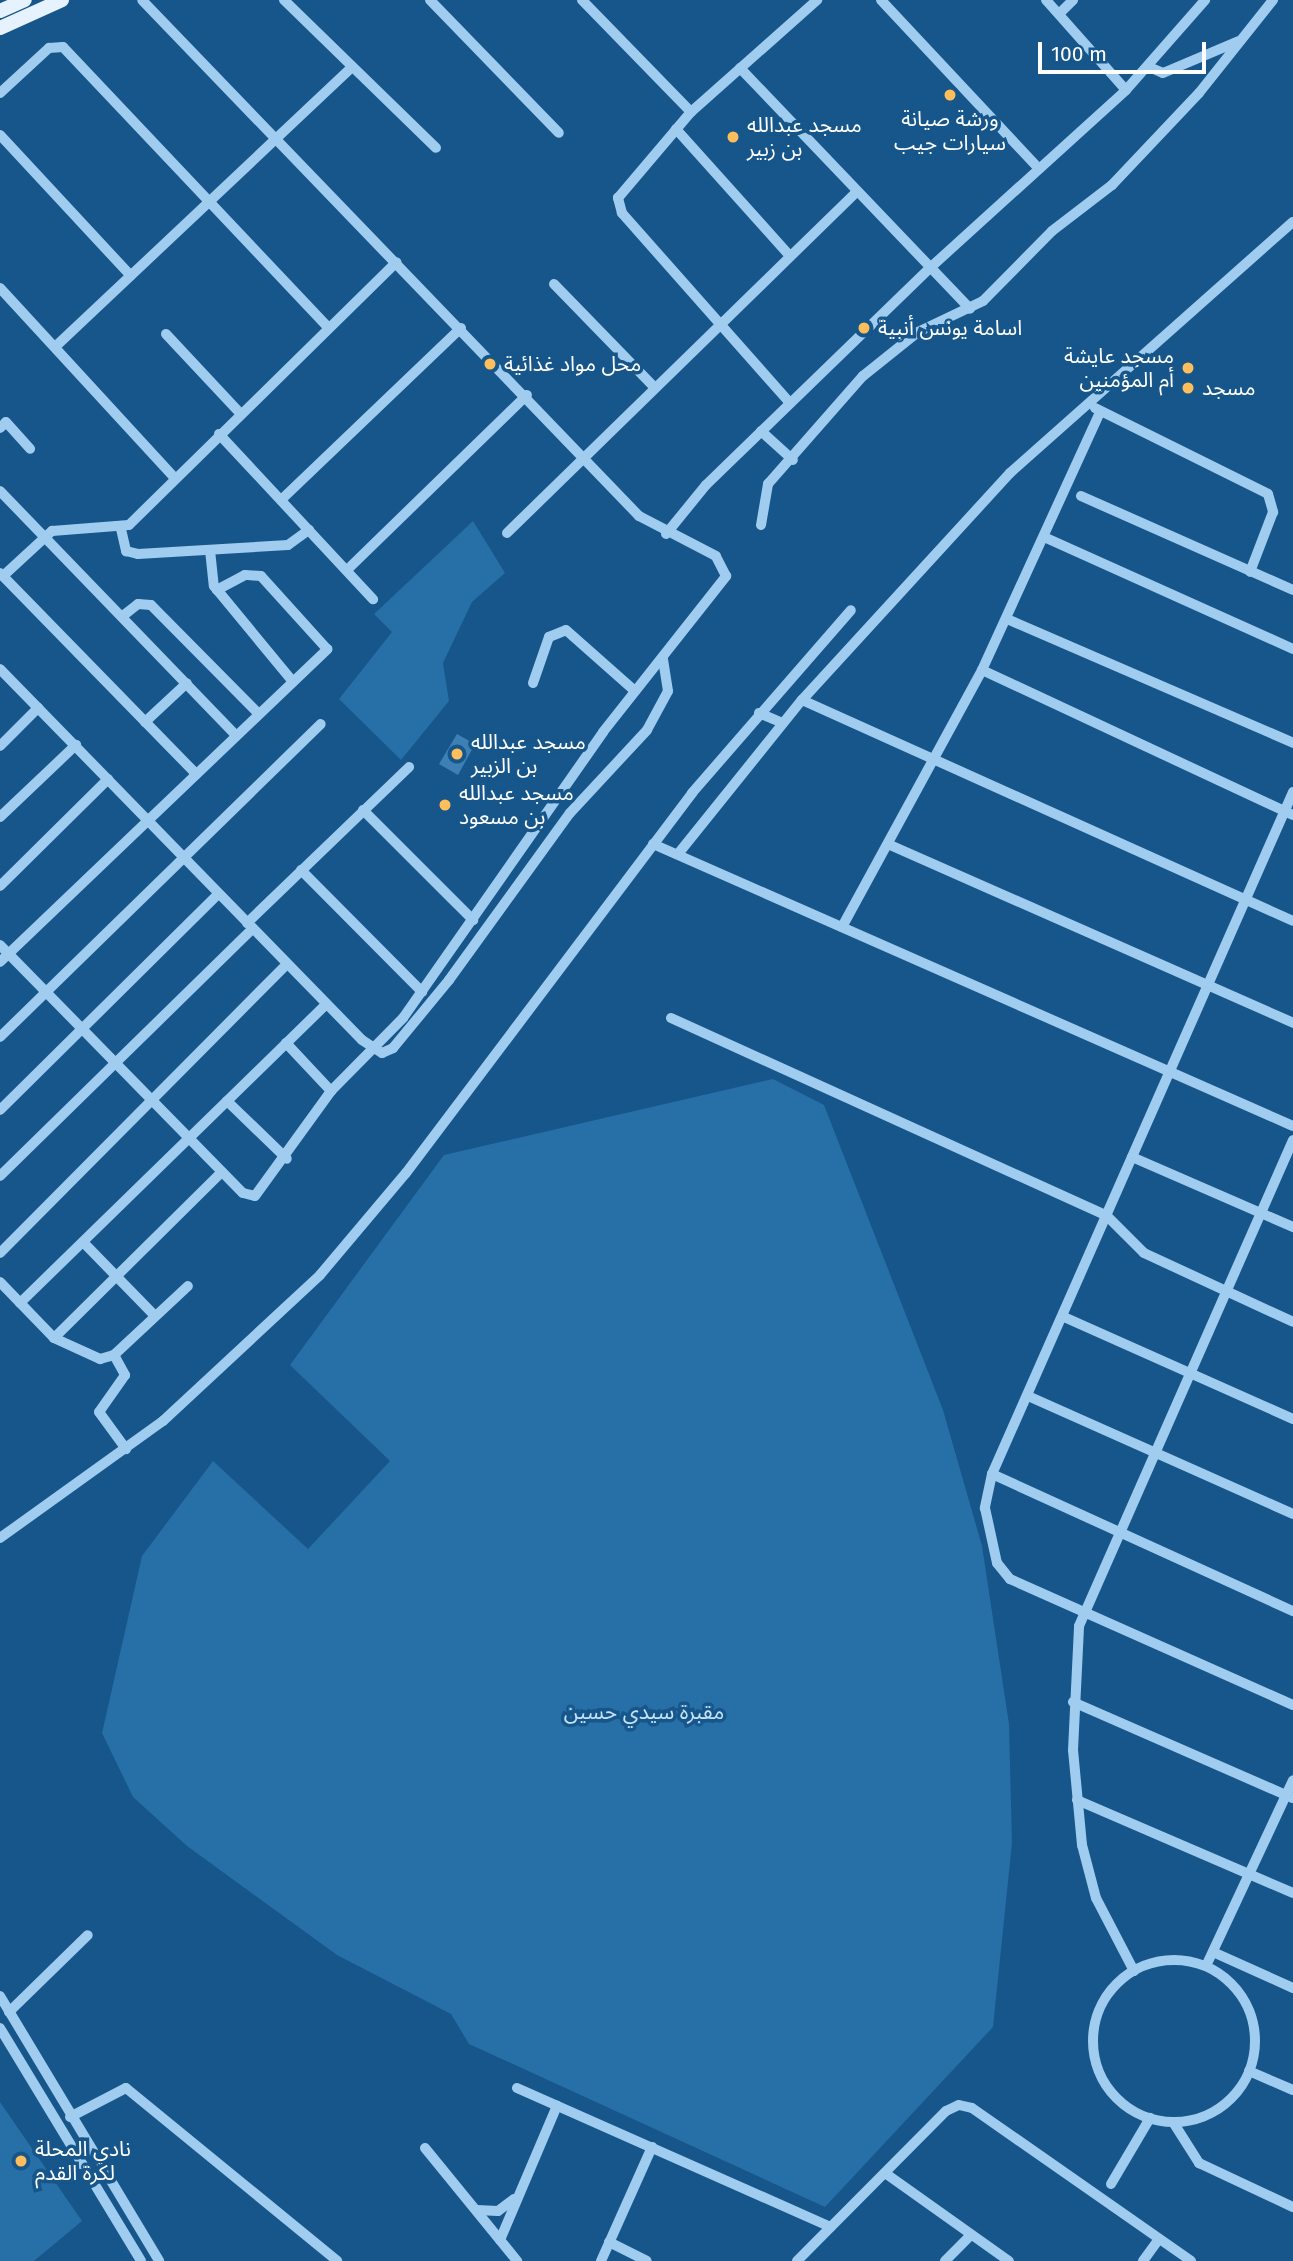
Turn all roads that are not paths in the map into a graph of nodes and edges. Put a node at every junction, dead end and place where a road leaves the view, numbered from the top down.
1 (25, 0) edge
2 (62, 0) edge
3 (142, 0) edge
4 (284, 0) edge
5 (430, 0) edge
6 (582, 0) edge
7 (817, 0) edge
8 (881, 0) edge
9 (1046, 0) edge
10 (1073, 0) edge
11 (1205, 0) edge
12 (1273, 0) edge
13 (0, 11) edge
14 (1059, 14) junction
15 (0, 28) edge
16 (1239, 41) junction
17 (352, 67) junction
18 (1149, 67) junction
19 (740, 68) junction
20 (1126, 90) junction
21 (0, 93) edge
22 (691, 112) junction
23 (676, 129) junction
24 (559, 134) dead end
25 (0, 135) edge
26 (276, 139) junction
27 (436, 148) dead end
28 (1039, 169) junction
29 (857, 191) junction
30 (209, 202) junction
31 (1293, 222) edge
32 (790, 256) junction
33 (397, 262) junction
34 (931, 267) junction
35 (131, 276) junction
36 (554, 284) dead end
37 (0, 288) edge
38 (970, 309) junction
39 (720, 324) junction
40 (328, 327) junction
41 (461, 328) junction
42 (166, 334) dead end
43 (55, 348) junction
44 (655, 388) junction
45 (527, 396) junction
46 (790, 403) junction
47 (1090, 405) junction
48 (1100, 412) junction
49 (240, 413) junction
50 (2, 422) edge
51 (761, 431) junction
52 (219, 434) junction
53 (30, 449) dead end
54 (586, 456) junction
55 (793, 460) junction
56 (175, 478) junction
57 (0, 491) edge
58 (1081, 496) dead end
59 (281, 500) junction
60 (761, 525) dead end
61 (121, 529) junction
62 (309, 530) junction
63 (507, 533) dead end
64 (666, 534) junction
65 (45, 537) junction
66 (1044, 537) junction
67 (210, 550) junction
68 (346, 570) junction
69 (1250, 572) junction
70 (2, 574) edge
71 (217, 590) junction
72 (1293, 590) edge
73 (373, 599) dead end
74 (852, 610) dead end
75 (124, 615) junction
76 (1007, 620) junction
77 (1293, 649) edge
78 (663, 659) junction
79 (982, 670) junction
80 (1, 671) edge
81 (293, 682) junction
82 (187, 683) junction
83 (533, 684) dead end
84 (635, 691) junction
85 (802, 700) junction
86 (38, 708) junction
87 (759, 713) junction
88 (259, 714) junction
89 (145, 722) junction
90 (782, 723) junction
91 (321, 724) dead end
92 (236, 736) junction
93 (1293, 743) edge
94 (76, 744) junction
95 (0, 746) edge
96 (934, 764) junction
97 (409, 767) dead end
98 (196, 774) junction
99 (108, 779) junction
100 (1293, 792) edge
101 (363, 810) junction
102 (1289, 813) edge
103 (0, 817) edge
104 (147, 821) junction
105 (653, 844) junction
106 (890, 845) junction
107 (678, 854) junction
108 (183, 858) junction
109 (301, 870) junction
110 (0, 886) edge
111 (218, 894) junction
112 (1246, 901) junction
113 (473, 920) junction
114 (1293, 921) edge
115 (249, 926) junction
116 (842, 927) junction
117 (0, 945) edge
118 (4, 958) edge
119 (287, 964) junction
120 (1209, 985) junction
121 (46, 992) junction
122 (422, 992) junction
123 (326, 1004) junction
124 (671, 1018) dead end
125 (1293, 1023) edge
126 (82, 1028) junction
127 (0, 1037) edge
128 (286, 1043) junction
129 (374, 1050) junction
130 (116, 1063) junction
131 (1170, 1072) junction
132 (331, 1091) junction
133 (152, 1100) junction
134 (227, 1101) junction
135 (0, 1110) edge
136 (1293, 1126) edge
137 (189, 1138) junction
138 (1293, 1140) edge
139 (1132, 1157) junction
140 (287, 1159) junction
141 (222, 1172) junction
142 (0, 1176) edge
143 (1262, 1214) junction
144 (1107, 1216) junction
145 (1293, 1227) edge
146 (83, 1242) junction
147 (0, 1254) edge
148 (116, 1276) junction
149 (0, 1282) edge
150 (188, 1286) dead end
151 (1226, 1292) junction
152 (20, 1303) junction
153 (155, 1316) junction
154 (1064, 1317) junction
155 (1293, 1322) edge
156 (54, 1338) junction
157 (114, 1355) junction
158 (1189, 1373) junction
159 (1028, 1396) junction
160 (1293, 1419) edge
161 (126, 1450) junction
162 (1153, 1451) junction
163 (992, 1474) junction
164 (1293, 1514) edge
165 (1116, 1532) junction
166 (0, 1538) edge
167 (1293, 1611) edge
168 (1082, 1612) junction
169 (1073, 1702) junction
170 (1293, 1704) edge
171 (1293, 1780) edge
172 (1289, 1797) edge
173 (1077, 1800) junction
174 (1249, 1874) junction
175 (1293, 1893) edge
176 (88, 1935) dead end
177 (1213, 1952) junction
178 (1206, 1966) junction
179 (1134, 1971) junction
180 (1293, 1987) edge
181 (0, 1996) edge
182 (9, 2012) junction
183 (0, 2028) edge
184 (1249, 2071) junction
185 (517, 2088) dead end
186 (1293, 2090) edge
187 (557, 2106) junction
188 (70, 2117) junction
189 (1150, 2118) junction
190 (1173, 2122) junction
191 (652, 2147) junction
192 (425, 2148) dead end
193 (885, 2173) junction
194 (1111, 2184) dead end
195 (514, 2199) junction
196 (1293, 2207) edge
197 (477, 2210) junction
198 (831, 2227) junction
199 (971, 2235) junction
200 (1159, 2239) junction
201 (500, 2240) junction
202 (609, 2242) junction
203 (141, 2261) edge
204 (159, 2261) edge
205 (337, 2261) edge
206 (517, 2261) edge
207 (601, 2261) edge
208 (648, 2261) edge
209 (797, 2261) edge
210 (944, 2261) edge
211 (1009, 2261) edge
212 (1143, 2261) edge
213 (1191, 2261) edge

1 - 13 main road
2 - 15 main road
3 - 26 street
4 - 17 street
5 - 24 street
6 - 22 street
7 - 19 street
8 - 28 street
9 - 14 street
10 - 14 street
11 - 18 street
12 - 16 street
14 - 20 street
16 - 18 street
16 - 38 street
17 - 26 street
17 - 27 street
18 - 20 street
19 - 22 street
19 - 29 street
20 - 28 street
21 - 30 street
22 - 23 street
23 - 32 street
23 - 39 street
25 - 35 street
26 - 30 street
26 - 33 street
28 - 34 street
29 - 32 street
29 - 34 street
30 - 35 street
30 - 40 street
31 - 47 street
32 - 39 street
33 - 40 street
33 - 41 street
34 - 38 street
34 - 46 street
35 - 43 street
36 - 44 street
37 - 43 street
38 - 55 street
39 - 44 street
39 - 46 street
40 - 49 street
41 - 45 street
41 - 59 street
42 - 49 street
43 - 56 street
44 - 54 street
45 - 54 street
45 - 68 street
46 - 51 street
47 - 48 street
47 - 85 street
48 - 66 street
48 - 69 street
49 - 52 street
50 - 53 street
51 - 55 street
51 - 64 street
52 - 56 street
52 - 59 street
54 - 63 street
54 - 64 street
55 - 60 street
56 - 61 street
57 - 65 street
58 - 69 street
59 - 62 street
61 - 65 street
61 - 67 street
62 - 67 street
62 - 68 street
64 - 78 street
65 - 70 street
65 - 75 street
66 - 76 street
66 - 77 street
67 - 71 street
68 - 73 street
69 - 72 street
70 - 89 street
71 - 81 street
71 - 81 street
74 - 87 street
75 - 82 street
75 - 88 street
76 - 79 street
76 - 93 street
78 - 84 street
78 - 129 street
79 - 96 street
79 - 102 street
80 - 86 street
81 - 88 street
82 - 89 street
82 - 92 street
83 - 84 street
84 - 113 street
85 - 90 street
85 - 96 street
86 - 94 street
86 - 95 street
87 - 90 street
87 - 105 street
88 - 92 street
89 - 98 street
90 - 107 street
91 - 108 street
92 - 98 street
94 - 99 street
94 - 103 street
96 - 106 street
96 - 112 street
97 - 101 street
98 - 104 street
99 - 104 street
99 - 110 street
100 - 102 street
101 - 109 street
101 - 113 street
102 - 112 street
104 - 108 street
104 - 118 street
105 - 107 street
105 - 161 street
106 - 116 street
106 - 120 street
107 - 116 street
108 - 111 street
108 - 121 street
109 - 115 street
109 - 122 street
111 - 115 street
111 - 126 street
112 - 114 street
112 - 120 street
113 - 122 street
115 - 119 street
115 - 130 street
116 - 131 street
117 - 118 street
118 - 121 street
119 - 123 street
119 - 133 street
120 - 125 street
120 - 131 street
121 - 126 street
121 - 127 street
122 - 129 street
123 - 128 street
123 - 129 street
124 - 144 street
126 - 130 street
126 - 135 street
128 - 132 street
128 - 134 street
129 - 132 street
130 - 133 street
130 - 142 street
131 - 136 street
131 - 139 street
132 - 140 street
133 - 137 street
133 - 147 street
134 - 137 street
134 - 140 street
137 - 141 street
137 - 146 street
138 - 143 street
139 - 143 street
139 - 144 street
140 - 141 street
141 - 148 street
143 - 145 street
143 - 151 street
144 - 151 street
144 - 154 street
146 - 148 street
146 - 152 street
148 - 153 street
148 - 156 street
149 - 152 street
150 - 153 street
151 - 155 street
151 - 158 street
152 - 156 street
153 - 157 street
154 - 158 street
154 - 159 street
156 - 157 street
157 - 161 street
158 - 160 street
158 - 162 street
159 - 162 street
159 - 163 street
161 - 166 street
162 - 164 street
162 - 165 street
163 - 165 street
163 - 168 street
165 - 167 street
165 - 168 street
168 - 169 street
168 - 170 street
169 - 172 street
169 - 173 street
171 - 172 street
172 - 174 street
173 - 174 street
173 - 179 street
174 - 175 street
174 - 177 street
176 - 182 street
177 - 178 street
177 - 180 street
178 - 179 street
178 - 184 street
179 - 189 street
181 - 182 street
182 - 188 street
183 - 203 street
184 - 186 street
184 - 190 street
185 - 187 street
187 - 191 street
187 - 195 street
188 - 204 street
188 - 205 street
189 - 190 street
189 - 194 street
190 - 196 street
191 - 198 street
191 - 202 street
192 - 197 street
193 - 198 street
193 - 199 street
193 - 200 street
195 - 197 street
195 - 201 street
197 - 201 street
198 - 209 street
199 - 210 street
199 - 211 street
200 - 212 street
200 - 213 street
201 - 206 street
202 - 207 street
202 - 208 street

